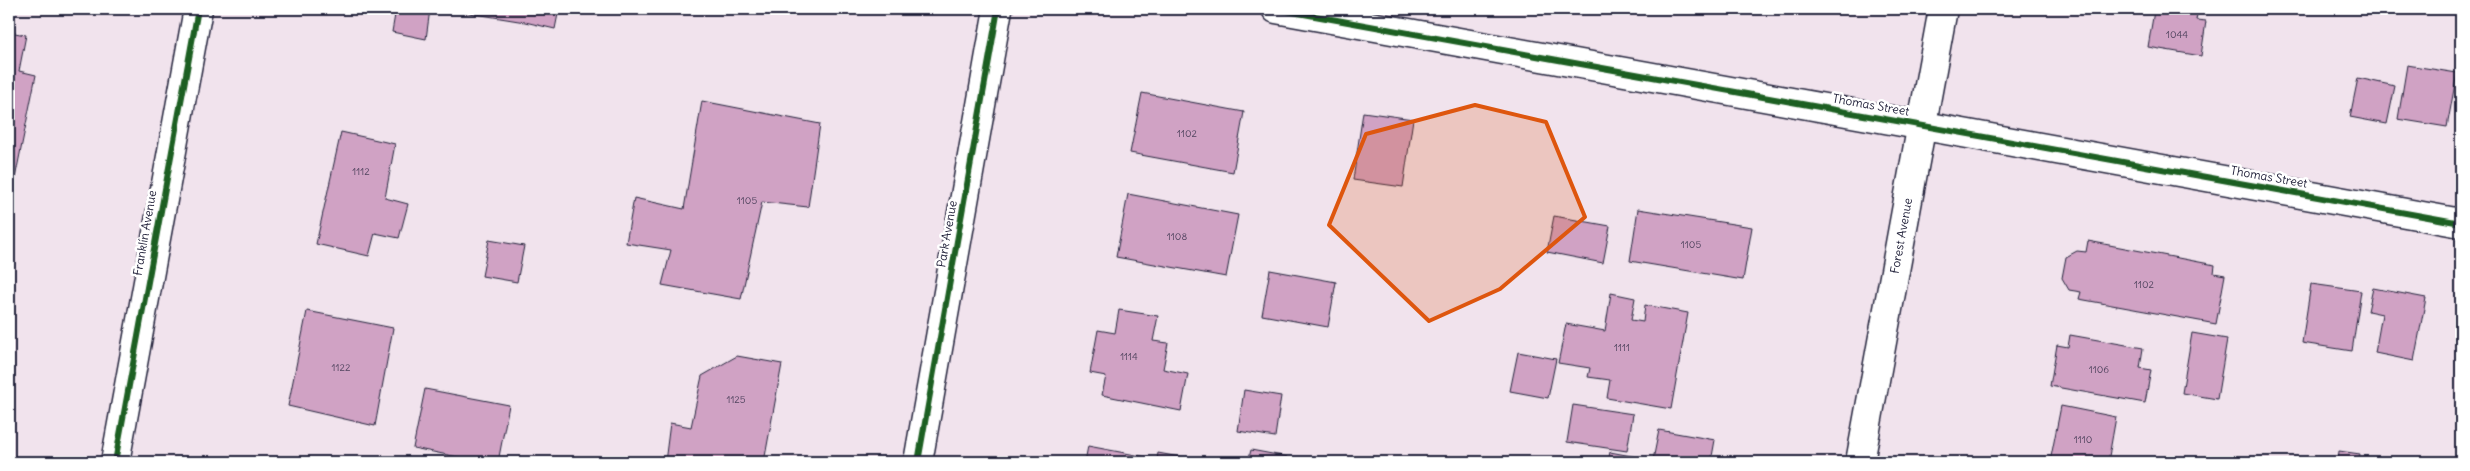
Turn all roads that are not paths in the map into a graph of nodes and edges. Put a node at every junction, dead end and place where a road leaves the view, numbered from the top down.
1 (198, 9) edge
2 (998, 9) edge
3 (1276, 9) edge
4 (1943, 9) edge
5 (1921, 126) junction
6 (2461, 223) edge
7 (115, 462) edge
8 (918, 462) edge
9 (1860, 462) edge

1 - 7 street, Franklin Avenue
2 - 8 street, Park Avenue
3 - 5 street, Thomas Street
4 - 5 street, Forest Avenue
5 - 6 street, Thomas Street
5 - 9 street, Forest Avenue

